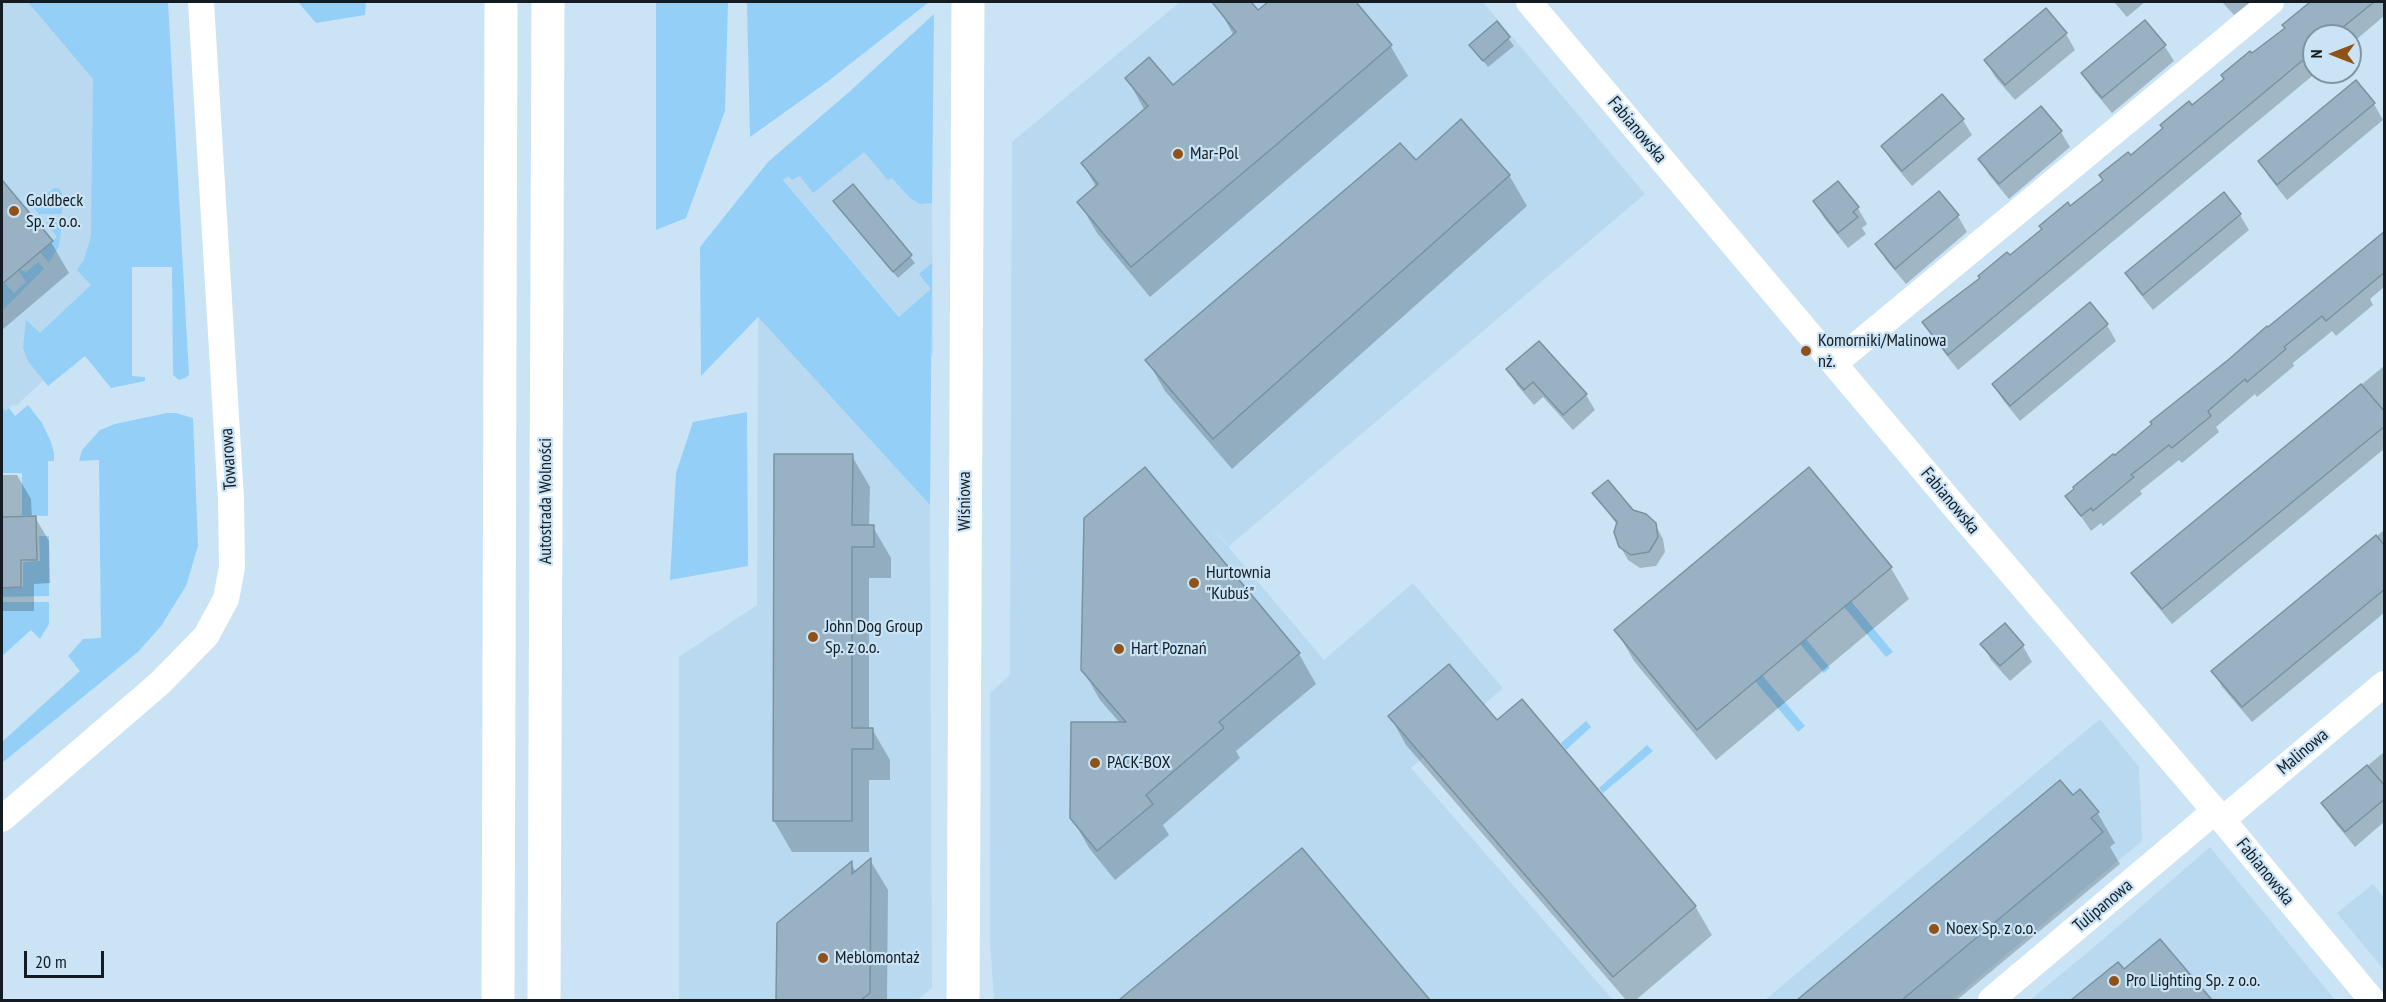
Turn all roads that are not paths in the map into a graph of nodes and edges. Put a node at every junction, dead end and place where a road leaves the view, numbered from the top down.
1 (201, 2) edge
2 (501, 2) edge
3 (548, 2) edge
4 (968, 2) edge
5 (1529, 2) edge
6 (2271, 2) edge
7 (1834, 363) junction
8 (2385, 684) edge
9 (2218, 815) junction
10 (2, 819) edge
11 (498, 1000) edge
12 (544, 1000) edge
13 (963, 1000) edge
14 (1991, 1000) edge
15 (2372, 1000) edge

1 - 10 street, Towarowa
2 - 11 main road
3 - 12 main road, Autostrada Wolności
4 - 13 main road, Wiśniowa
5 - 7 street, Fabianowska
6 - 7 street
7 - 9 street, Fabianowska
8 - 9 street, Malinowa
9 - 14 street, Tulipanowa
9 - 15 street, Fabianowska

